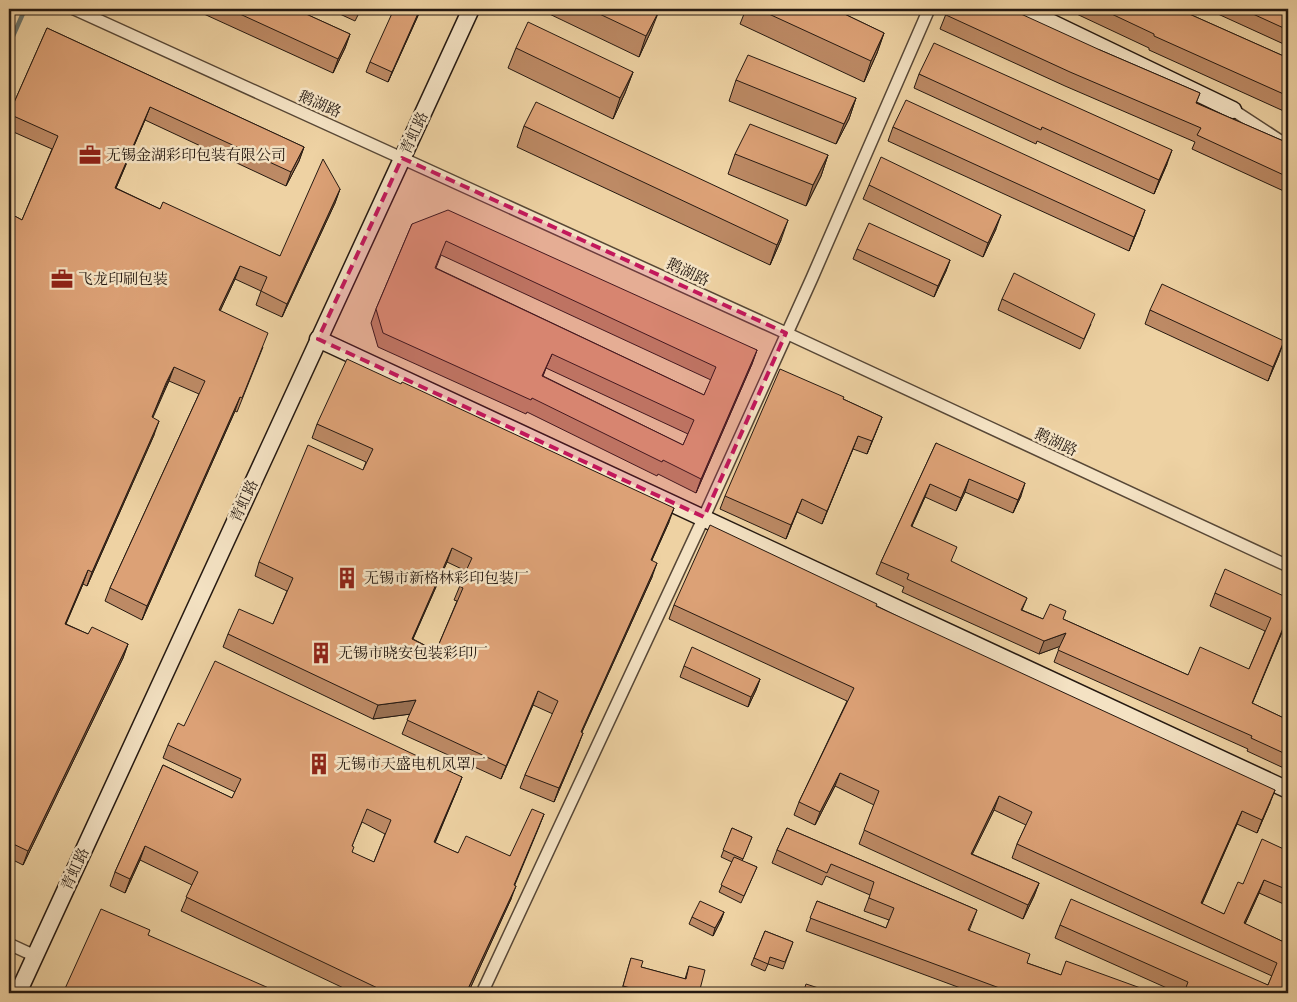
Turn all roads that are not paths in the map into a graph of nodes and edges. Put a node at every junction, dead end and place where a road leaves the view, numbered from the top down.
1 (471, 9) edge
2 (929, 9) edge
3 (1023, 9) edge
4 (78, 10) edge
5 (1233, 110) joint
6 (1288, 146) edge
7 (402, 158) junction
8 (786, 333) junction
9 (318, 340) junction
10 (704, 517) junction
11 (1288, 566) edge
12 (1288, 790) edge
13 (9, 944) edge
14 (35, 956) junction
15 (18, 993) edge
16 (482, 993) edge

1 - 7 street, 青虹路
2 - 8 street
3 - 5 street
4 - 7 street, 鹅湖路
5 - 6 street
7 - 8 street, 鹅湖路
7 - 9 street, 青虹路
8 - 10 street
8 - 11 street, 鹅湖路
9 - 10 street
9 - 14 street, 青虹路
10 - 12 street
10 - 16 street
13 - 14 street
14 - 15 street, 青虹路

